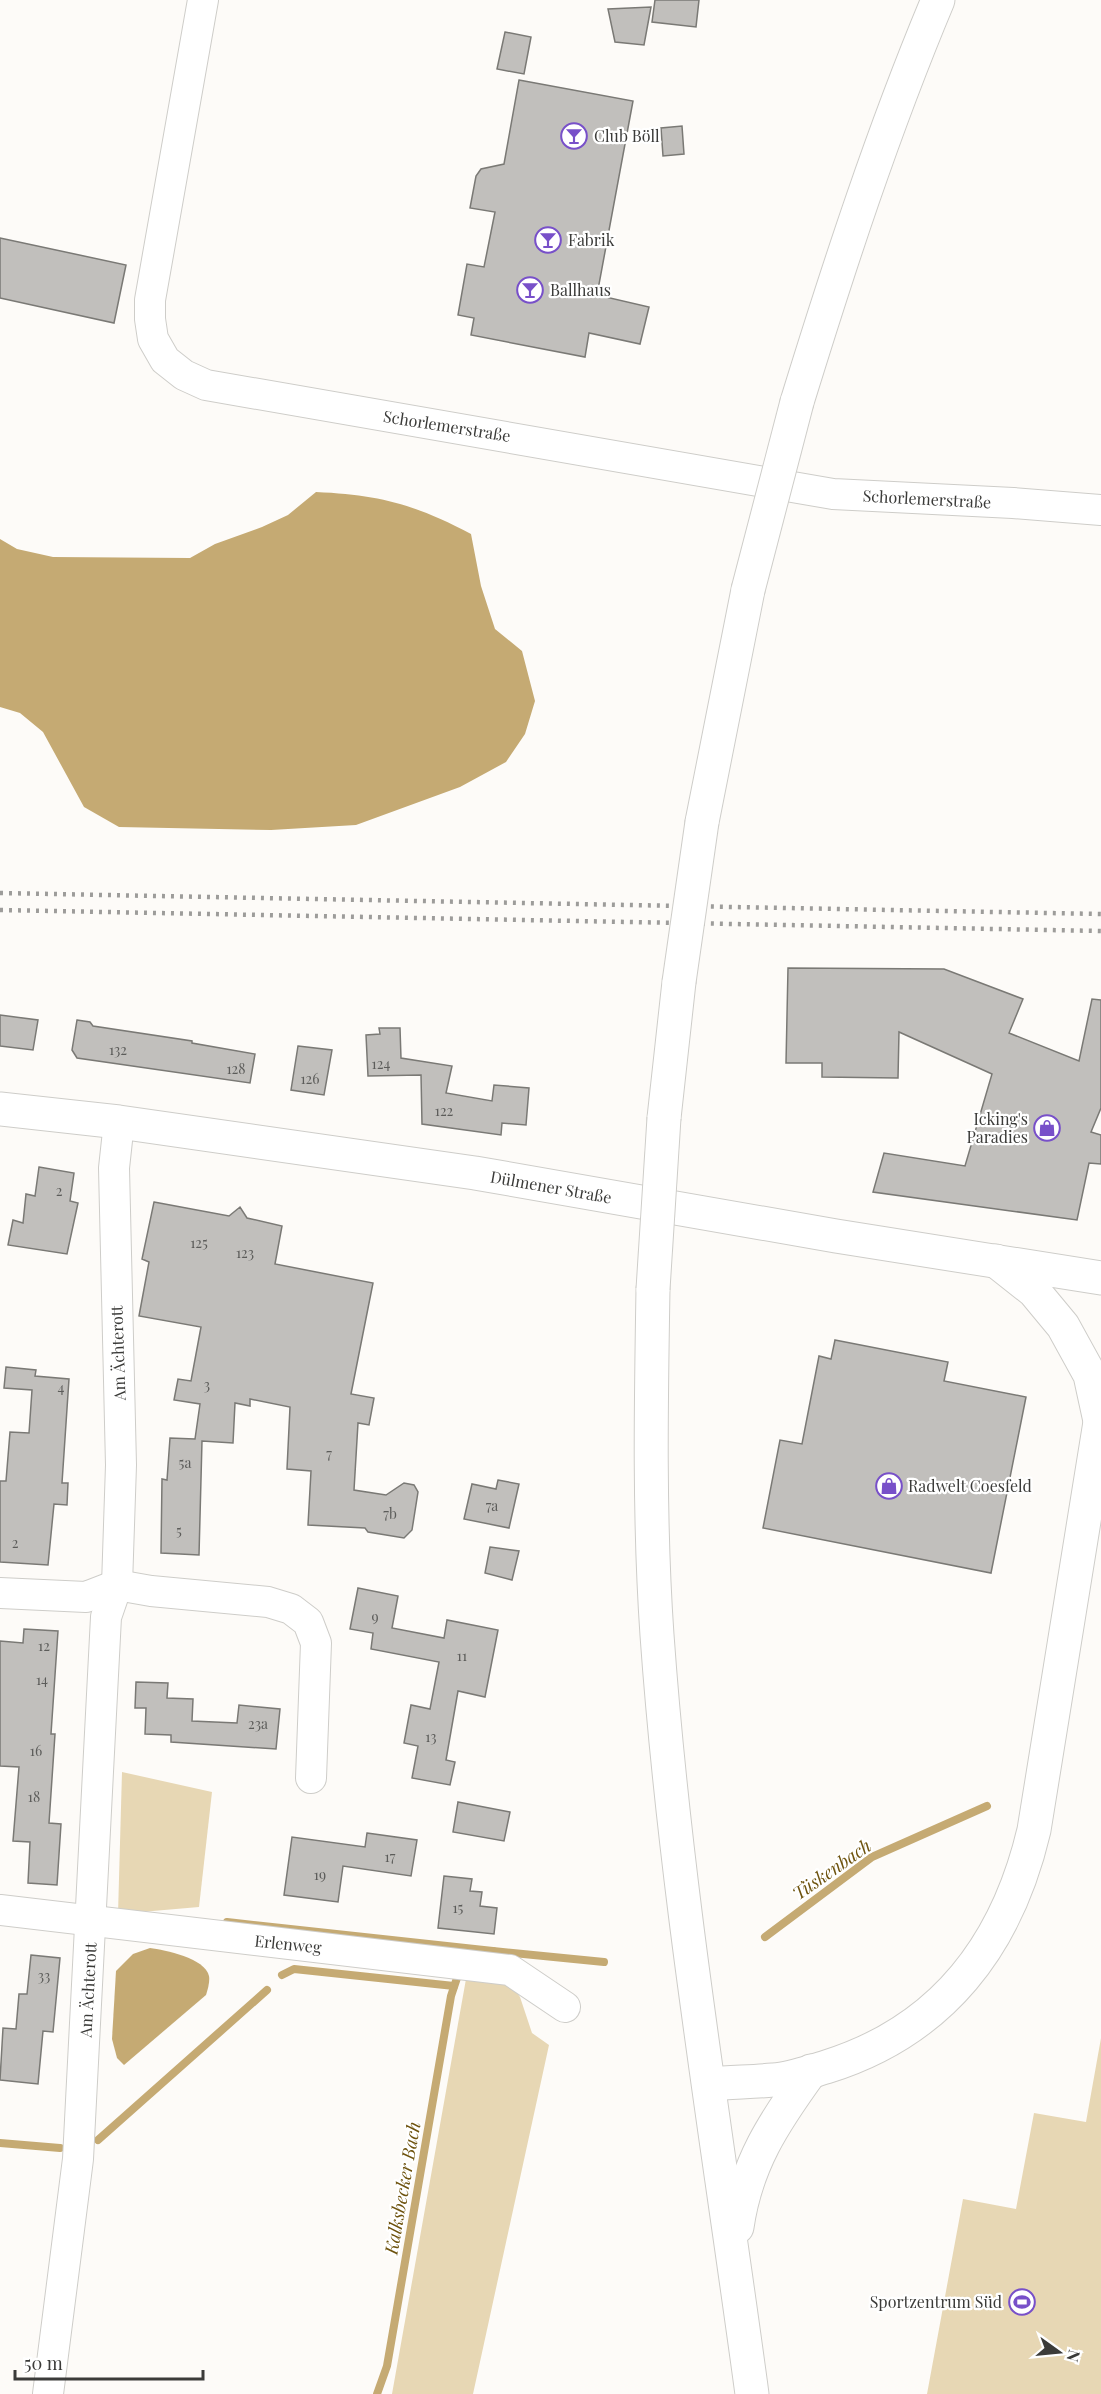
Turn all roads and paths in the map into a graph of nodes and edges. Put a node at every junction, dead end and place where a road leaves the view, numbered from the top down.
1 (203, 0) edge
2 (937, 1) edge
3 (1101, 510) edge
4 (0, 1108) edge
5 (118, 1122) junction
6 (996, 1261) junction
7 (1101, 1278) edge
8 (1101, 1416) edge
9 (1101, 1421) edge
10 (117, 1586) junction
11 (0, 1593) edge
12 (311, 1778) dead end
13 (0, 1910) edge
14 (91, 1922) junction
15 (565, 2007) dead end
16 (811, 2072) junction
17 (710, 2084) junction
18 (733, 2255) junction
19 (48, 2394) edge
20 (752, 2394) edge

1 - 3 street, Schorlemerstraße
2 - 17 main road, bridge
4 - 5 main road, Dülmener Straße
5 - 6 main road, Dülmener Straße
5 - 10 street, Am Ächterott
6 - 7 main road, Dülmener Straße
6 - 9 main road
8 - 9 main road
9 - 16 main road
10 - 11 street
10 - 12 street
10 - 14 street, Am Ächterott
13 - 14 street, Erlenweg
14 - 15 street, Erlenweg
14 - 19 street, Am Ächterott
16 - 17 main road
16 - 18 main road
17 - 18 main road
18 - 20 main road

